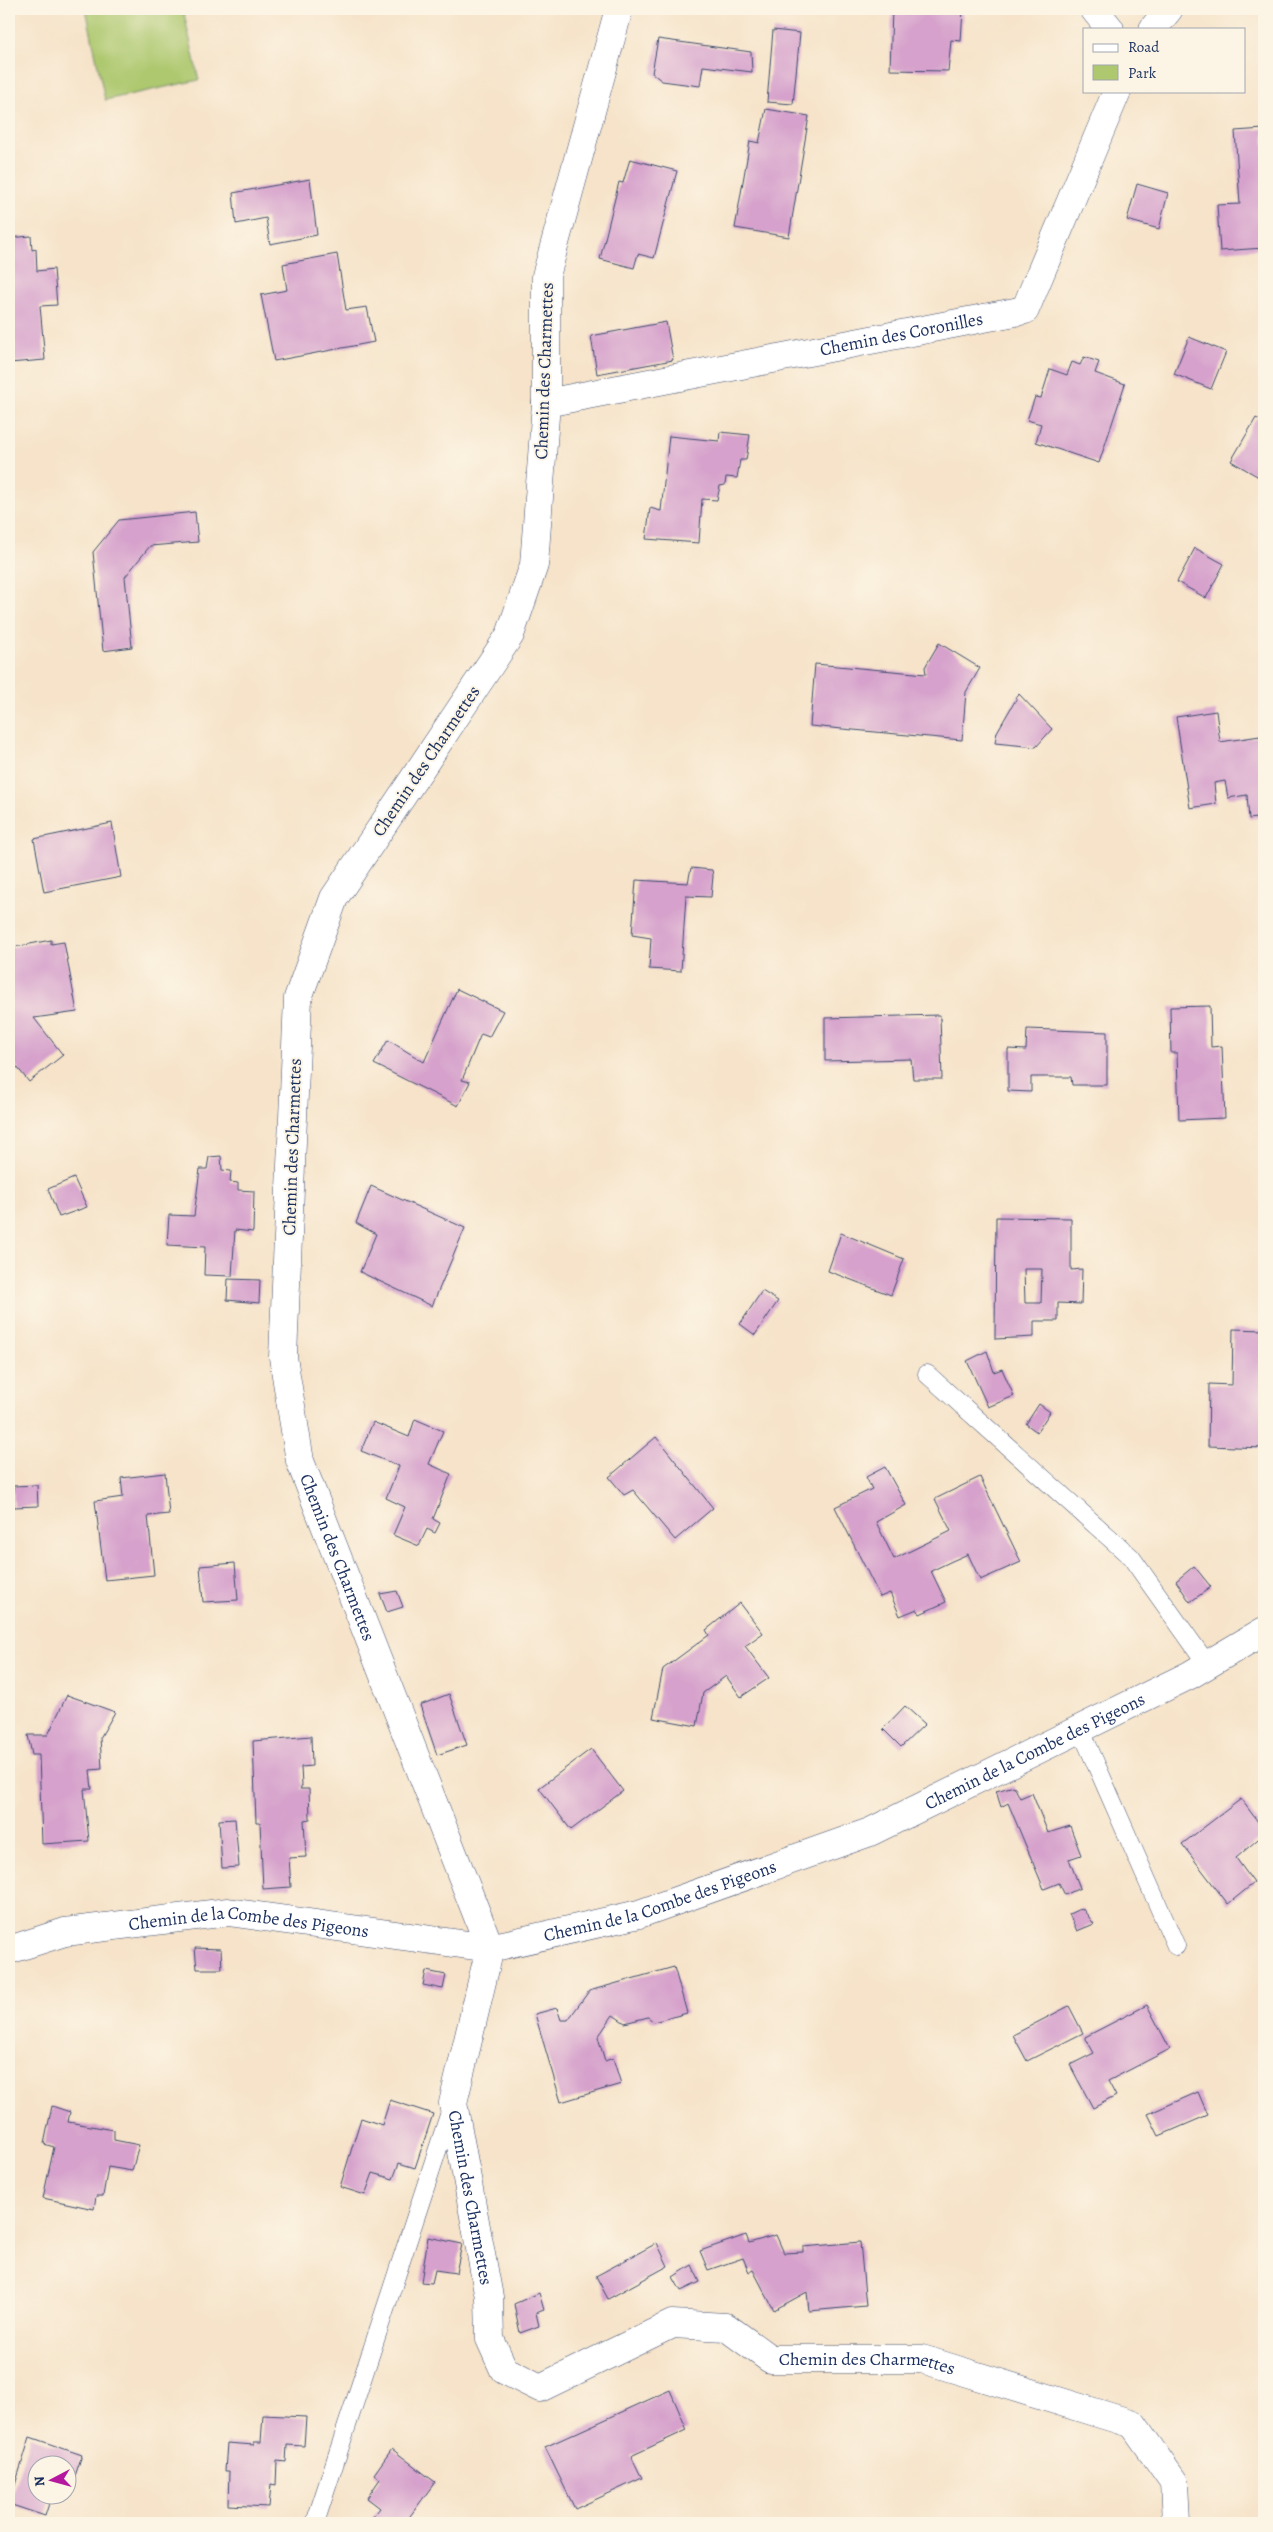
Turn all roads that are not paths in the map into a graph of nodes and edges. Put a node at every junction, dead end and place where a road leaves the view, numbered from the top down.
1 (620, 9) edge
2 (1094, 9) edge
3 (1169, 9) edge
4 (1109, 28) edge
5 (1154, 28) edge
6 (1117, 92) edge
7 (546, 403) junction
8 (927, 1374) dead end
9 (1264, 1630) edge
10 (1207, 1664) junction
11 (1080, 1728) junction
12 (1176, 1946) dead end
13 (490, 1948) junction
14 (9, 1950) edge
15 (453, 2104) junction
16 (315, 2523) edge
17 (1176, 2523) edge

1 - 7 street, Chemin des Charmettes
2 - 4 street
3 - 5 street
6 - 7 street, Chemin des Coronilles
7 - 13 street, Chemin des Charmettes
8 - 10 lane
9 - 10 street, Chemin de la Combe des Pigeons
10 - 11 street, Chemin de la Combe des Pigeons
11 - 12 lane
11 - 13 street, Chemin de la Combe des Pigeons
13 - 14 street, Chemin de la Combe des Pigeons
13 - 15 street, Chemin des Charmettes
15 - 16 lane
15 - 17 street, Chemin des Charmettes

